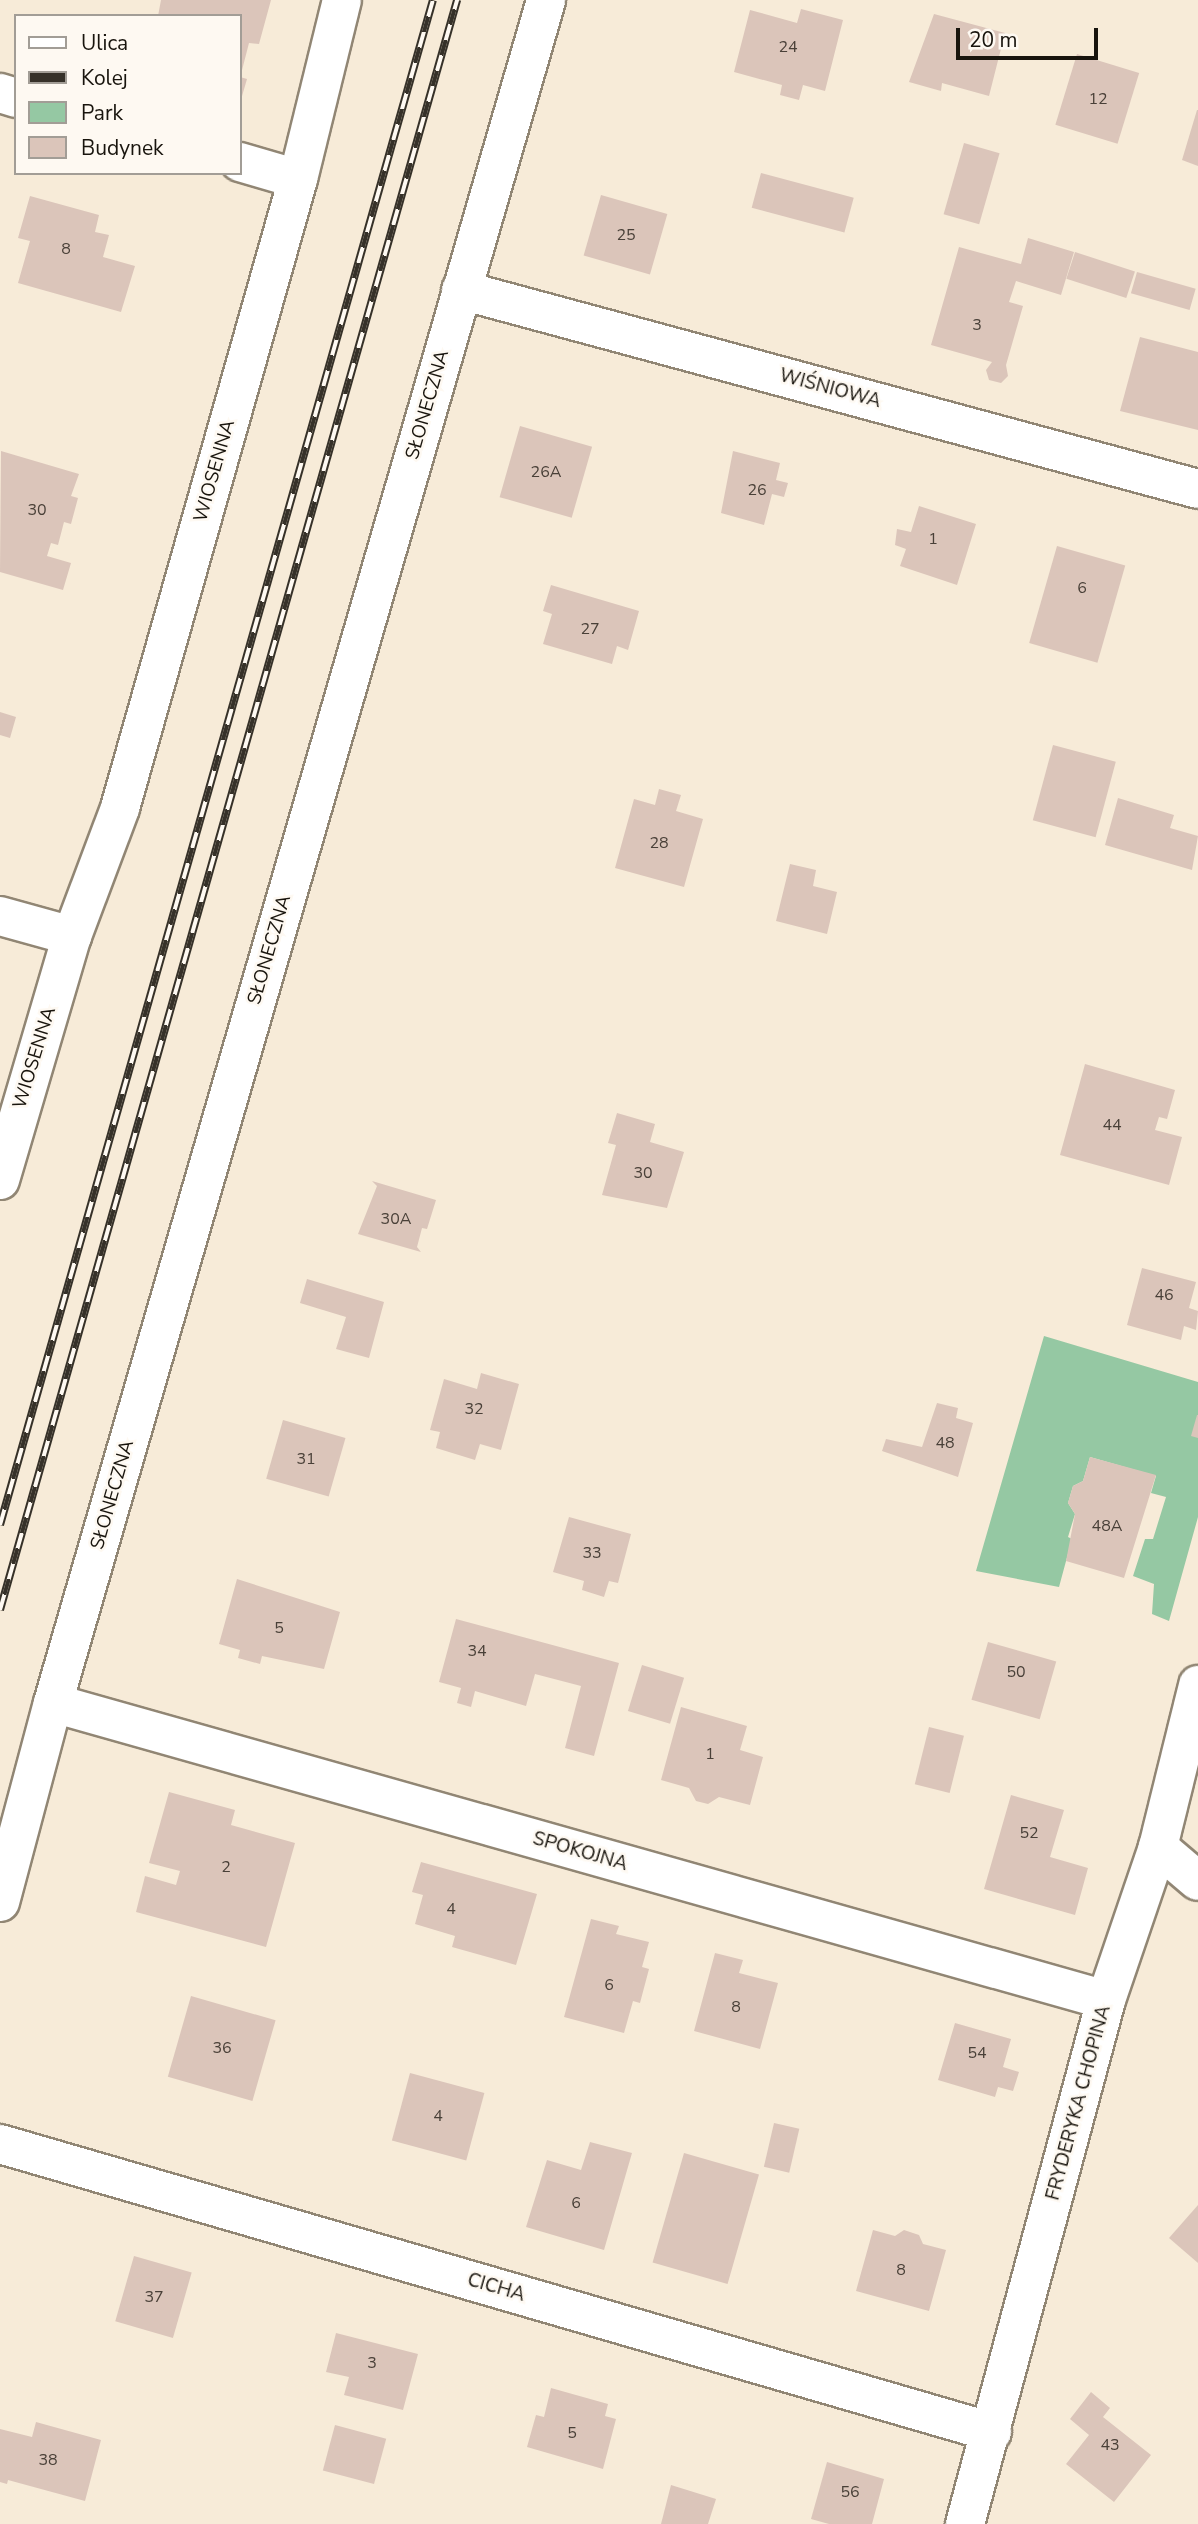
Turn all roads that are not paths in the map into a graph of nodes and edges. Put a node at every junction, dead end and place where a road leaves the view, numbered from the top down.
1 (342, 0) edge
2 (546, 0) edge
3 (242, 163) edge
4 (298, 179) junction
5 (461, 290) junction
6 (1198, 489) edge
7 (0, 916) edge
8 (72, 936) junction
9 (0, 1180) edge
10 (1198, 1685) edge
11 (53, 1703) junction
12 (1158, 1847) junction
13 (1198, 1881) edge
14 (0, 1902) edge
15 (1106, 2000) junction
16 (0, 2144) edge
17 (992, 2432) junction
18 (965, 2524) edge

1 - 4 street, WIOSENNA
2 - 5 street, SŁONECZNA
3 - 4 street
4 - 8 street, WIOSENNA
5 - 6 street, WIŚNIOWA
5 - 11 street, SŁONECZNA
7 - 8 street
8 - 9 street, WIOSENNA
10 - 12 street, FRYDERYKA CHOPINA
11 - 14 street, SŁONECZNA
11 - 15 street, SPOKOJNA
12 - 13 street
12 - 15 street, FRYDERYKA CHOPINA
15 - 17 street, FRYDERYKA CHOPINA
16 - 17 street, CICHA
17 - 18 street, FRYDERYKA CHOPINA

